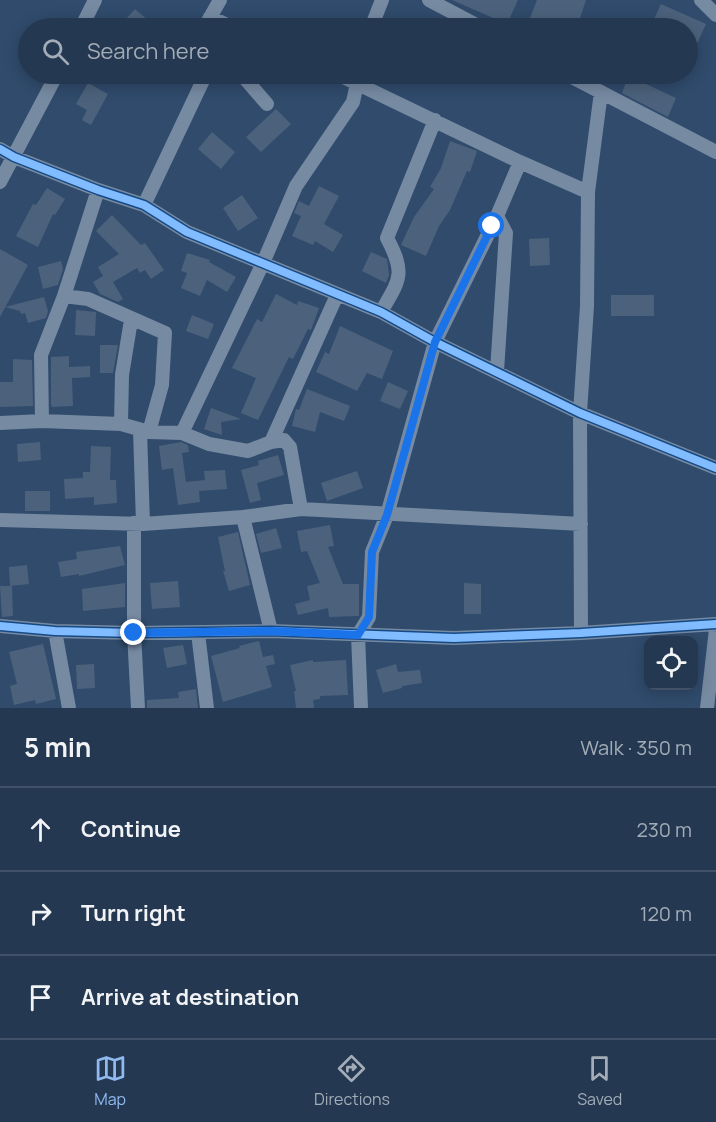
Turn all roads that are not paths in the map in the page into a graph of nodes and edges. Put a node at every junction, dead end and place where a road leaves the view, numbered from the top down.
1 (95, 0) edge
2 (220, 0) edge
3 (382, 0) edge
4 (429, 0) edge
5 (701, 0) edge
6 (716, 15) edge
7 (86, 18) edge
8 (210, 18) edge
9 (375, 18) edge
10 (463, 18) edge
11 (52, 84) edge
12 (201, 84) edge
13 (250, 84) edge
14 (358, 84) edge
15 (370, 84) edge
16 (585, 84) edge
17 (601, 92) junction
18 (267, 104) dead end
19 (435, 120) junction
20 (0, 149) edge
21 (716, 152) edge
22 (14, 157) junction
23 (520, 162) junction
24 (0, 182) edge
25 (98, 190) junction
26 (588, 192) junction
27 (144, 205) junction
28 (497, 216) junction
29 (263, 262) junction
30 (337, 295) junction
31 (64, 296) junction
32 (381, 312) junction
33 (130, 320) junction
34 (435, 342) junction
35 (497, 371) junction
36 (580, 413) junction
37 (42, 421) junction
38 (0, 423) edge
39 (121, 424) junction
40 (145, 431) junction
41 (182, 433) junction
42 (271, 442) junction
43 (716, 468) edge
44 (301, 509) junction
45 (387, 515) junction
46 (243, 517) junction
47 (0, 520) edge
48 (138, 523) junction
49 (581, 524) junction
50 (716, 624) edge
51 (0, 626) edge
52 (716, 629) edge
53 (55, 631) junction
54 (271, 631) junction
55 (134, 633) junction
56 (198, 633) junction
57 (581, 633) junction
58 (358, 635) junction
59 (69, 708) edge
60 (138, 708) edge
61 (207, 708) edge
62 (361, 708) edge
63 (707, 708) edge

1 - 7 street
2 - 8 street
3 - 9 street
4 - 10 street
5 - 6 street
11 - 22 street
12 - 27 street
13 - 18 street
14 - 29 street
15 - 19 street
16 - 17 street
17 - 21 street
17 - 26 street
19 - 23 street
19 - 32 street
20 - 22 street
22 - 24 street
22 - 25 street
23 - 26 street
23 - 28 street
25 - 27 street
25 - 31 street
26 - 36 street
27 - 29 street
28 - 34 street
28 - 35 street
29 - 30 street
29 - 41 street
30 - 32 street
30 - 42 street
31 - 33 street
31 - 37 street
32 - 34 street
33 - 39 street
33 - 40 street
34 - 35 street
34 - 45 street
35 - 36 street
36 - 43 street
36 - 49 street
37 - 38 street
37 - 39 street
39 - 40 street
40 - 41 street
40 - 48 street
41 - 42 street
42 - 44 street
44 - 45 street
44 - 46 street
45 - 49 street
45 - 58 street
46 - 48 street
46 - 54 street
47 - 48 street
48 - 55 street
49 - 57 street
50 - 57 street
51 - 53 street
52 - 63 street
53 - 55 street
53 - 59 street
54 - 56 street
54 - 58 street
55 - 56 street
55 - 60 street
56 - 61 street
57 - 58 street
58 - 62 street

